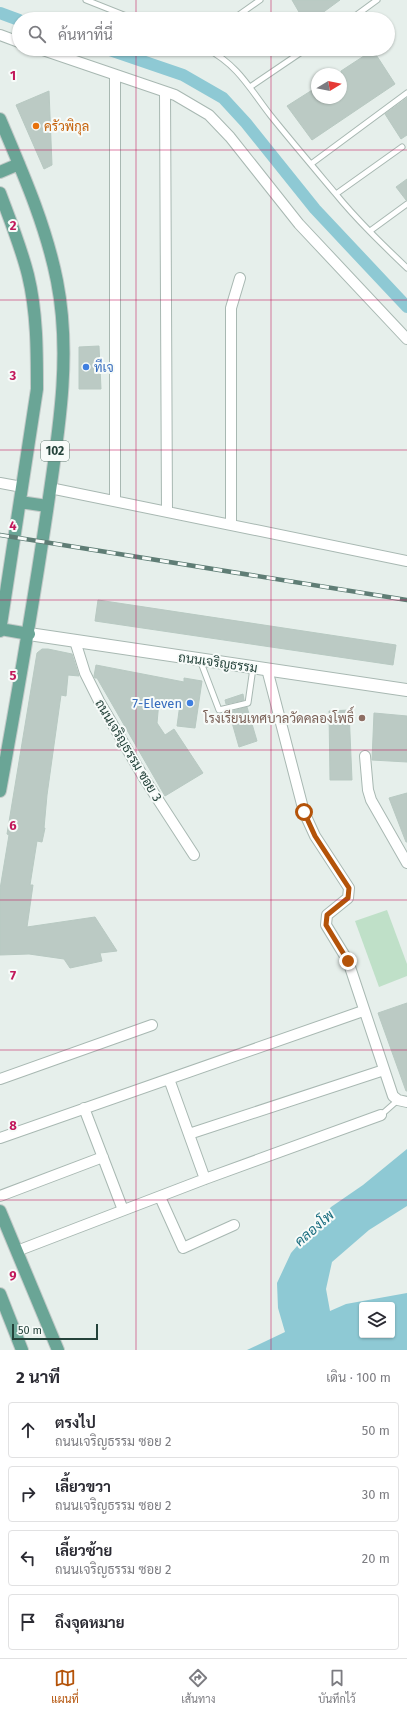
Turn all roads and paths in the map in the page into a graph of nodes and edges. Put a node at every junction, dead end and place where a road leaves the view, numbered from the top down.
1 (86, 0) edge
2 (260, 0) edge
3 (377, 0) edge
4 (116, 12) edge
5 (243, 12) edge
6 (361, 12) edge
7 (0, 35) edge
8 (12, 39) edge
9 (60, 56) edge
10 (220, 56) edge
11 (296, 56) edge
12 (115, 75) junction
13 (250, 87) junction
14 (165, 92) junction
15 (407, 93) edge
16 (0, 119) edge
17 (402, 146) dead end
18 (20, 164) junction
19 (311, 164) junction
20 (0, 172) edge
21 (0, 193) edge
22 (336, 194) junction
23 (407, 204) edge
24 (370, 231) junction
25 (407, 268) edge
26 (240, 278) dead end
27 (407, 339) edge
28 (0, 483) edge
29 (22, 487) junction
30 (50, 488) junction
31 (115, 501) junction
32 (20, 502) junction
33 (47, 506) junction
34 (167, 512) junction
35 (231, 525) junction
36 (407, 561) edge
37 (0, 629) edge
38 (29, 634) junction
39 (75, 641) junction
40 (200, 659) junction
41 (253, 667) junction
42 (267, 669) junction
43 (407, 690) edge
44 (365, 756) dead end
45 (0, 791) edge
46 (194, 855) dead end
47 (407, 863) edge
48 (364, 1011) junction
49 (152, 1025) dead end
50 (384, 1070) junction
51 (169, 1078) junction
52 (0, 1079) edge
53 (403, 1101) edge
54 (84, 1108) junction
55 (381, 1115) joint
56 (189, 1134) junction
57 (0, 1138) edge
58 (103, 1157) junction
59 (205, 1179) junction
60 (0, 1196) edge
61 (160, 1196) junction
62 (0, 1210) edge
63 (123, 1210) junction
64 (234, 1225) dead end
65 (17, 1251) junction
66 (0, 1294) edge
67 (22, 1350) edge
68 (58, 1350) edge

1 - 4 lane
2 - 5 lane
3 - 6 lane
7 - 8 street
9 - 12 street
10 - 13 lane
11 - 13 lane
12 - 14 street
12 - 31 street
13 - 19 lane
14 - 27 street
14 - 34 street
15 - 19 lane
16 - 18 main road, 102
17 - 22 lane
18 - 20 main road
18 - 30 main road, 102
19 - 22 lane
21 - 29 main road, 102
22 - 24 lane
23 - 24 lane
24 - 25 lane
26 - 35 street
28 - 29 street
29 - 32 main road, 102
30 - 31 street
30 - 33 main road, 102
31 - 34 street
32 - 33 main road
32 - 37 main road, 102
33 - 38 main road, 102
34 - 35 street
35 - 36 street
37 - 38 main road
38 - 39 street, ถนนเจริญธรรม
38 - 45 main road, 102
39 - 40 street, ถนนเจริญธรรม
39 - 46 street, ถนนเจริญธรรม ซอย 3
40 - 41 street, ถนนเจริญธรรม
40 - 41 lane
41 - 42 street, ถนนเจริญธรรม
42 - 43 street, ถนนเจริญธรรม
42 - 48 street
44 - 47 street
48 - 50 street
48 - 51 street
49 - 52 street
50 - 53 street
50 - 56 street
51 - 54 street
51 - 56 street
53 - 55 lane
54 - 57 street
54 - 58 street
55 - 59 street
56 - 59 street
58 - 60 street
58 - 63 street
59 - 61 street
61 - 63 street
61 - 64 street
62 - 65 main road
63 - 65 street
65 - 68 main road
66 - 67 main road

